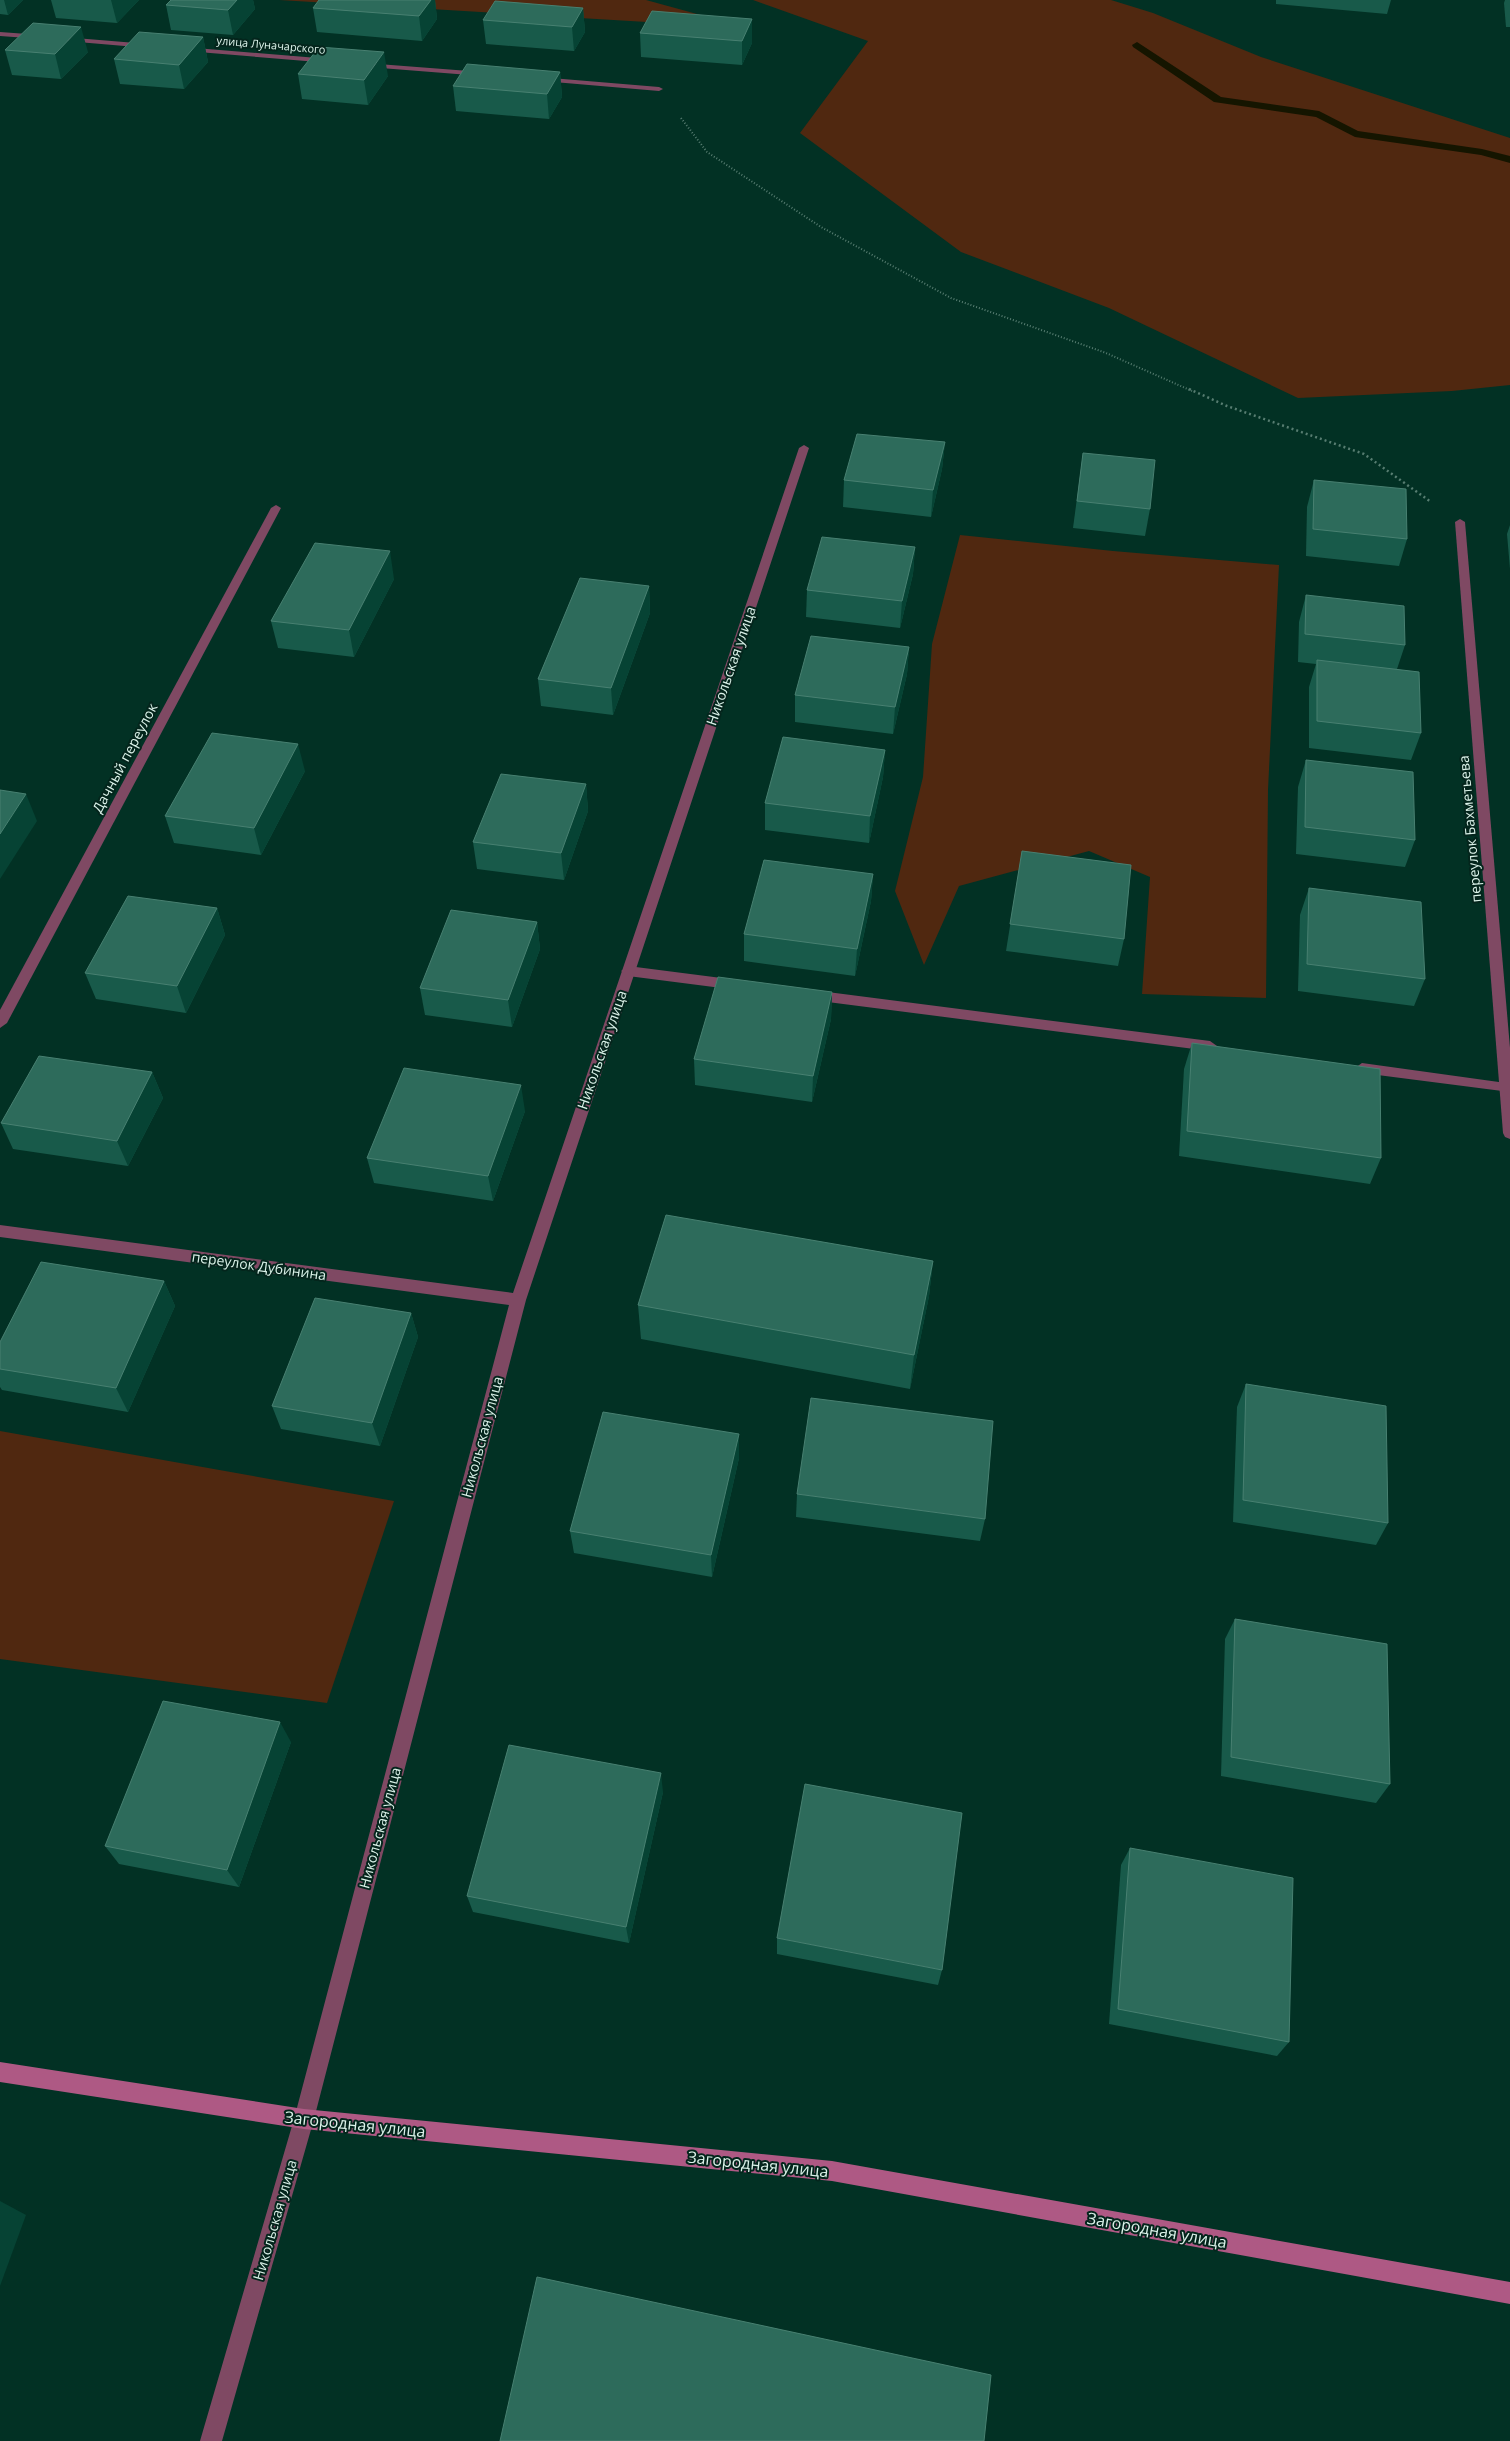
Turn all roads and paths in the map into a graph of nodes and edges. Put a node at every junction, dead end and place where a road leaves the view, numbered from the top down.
1 (0, 34) edge
2 (49, 38) edge
3 (59, 38) edge
4 (158, 47) edge
5 (178, 48) edge
6 (335, 62) edge
7 (354, 64) edge
8 (492, 75) edge
9 (532, 79) edge
10 (659, 89) joint
11 (804, 448) dead end
12 (276, 508) dead end
13 (1460, 522) joint
14 (628, 971) junction
15 (755, 988) edge
16 (795, 992) edge
17 (0, 1023) edge
18 (1225, 1048) edge
19 (1351, 1066) edge
20 (1506, 1088) junction
21 (1510, 1133) edge
22 (0, 1231) edge
23 (518, 1300) junction
24 (0, 2072) edge
25 (304, 2119) junction
26 (1510, 2293) edge
27 (211, 2441) edge

1 - 2 street
3 - 4 street
5 - 6 street, улица Луначарского
7 - 8 street
9 - 10 street
10 - 13 path
11 - 14 street, Никольская улица
12 - 17 street, Дачный переулок
13 - 20 street, переулок Бахметьева
14 - 15 street
14 - 23 street, Никольская улица
16 - 18 street
19 - 20 street
20 - 21 street, переулок Бахметьева
22 - 23 street, переулок Дубинина
23 - 25 street, Никольская улица
24 - 25 street, Загородная улица
25 - 26 street, Загородная улица
25 - 27 street, Никольская улица

